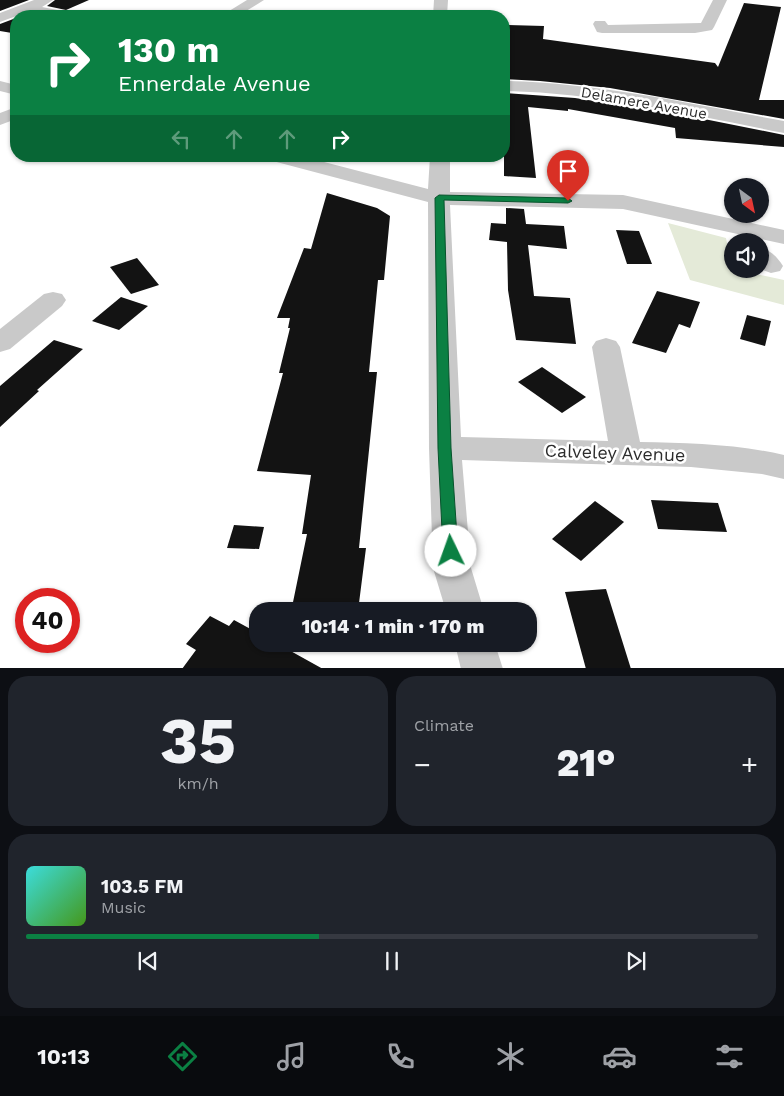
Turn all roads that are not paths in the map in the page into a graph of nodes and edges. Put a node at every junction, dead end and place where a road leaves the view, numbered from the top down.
1 (46, 0) edge
2 (258, 0) edge
3 (720, 0) edge
4 (27, 8) junction
5 (22, 10) edge
6 (37, 10) edge
7 (239, 10) edge
8 (602, 29) dead end
9 (510, 86) edge
10 (784, 127) edge
11 (299, 162) edge
12 (440, 162) edge
13 (439, 198) junction
14 (726, 225) junction
15 (735, 233) edge
16 (784, 237) edge
17 (53, 300) dead end
18 (0, 343) edge
19 (606, 347) dead end
20 (445, 448) junction
21 (626, 453) junction
22 (784, 467) edge
23 (462, 602) edge
24 (477, 652) edge
25 (482, 668) edge

1 - 4 street
2 - 7 street
3 - 8 street
4 - 5 street
4 - 6 street
9 - 10 street, Delamere Avenue
11 - 13 street
12 - 13 street
13 - 14 street
13 - 20 street
14 - 15 street
14 - 16 street
17 - 18 street
19 - 21 street
20 - 21 street, Calveley Avenue
20 - 23 street
21 - 22 street, Calveley Avenue
24 - 25 street

